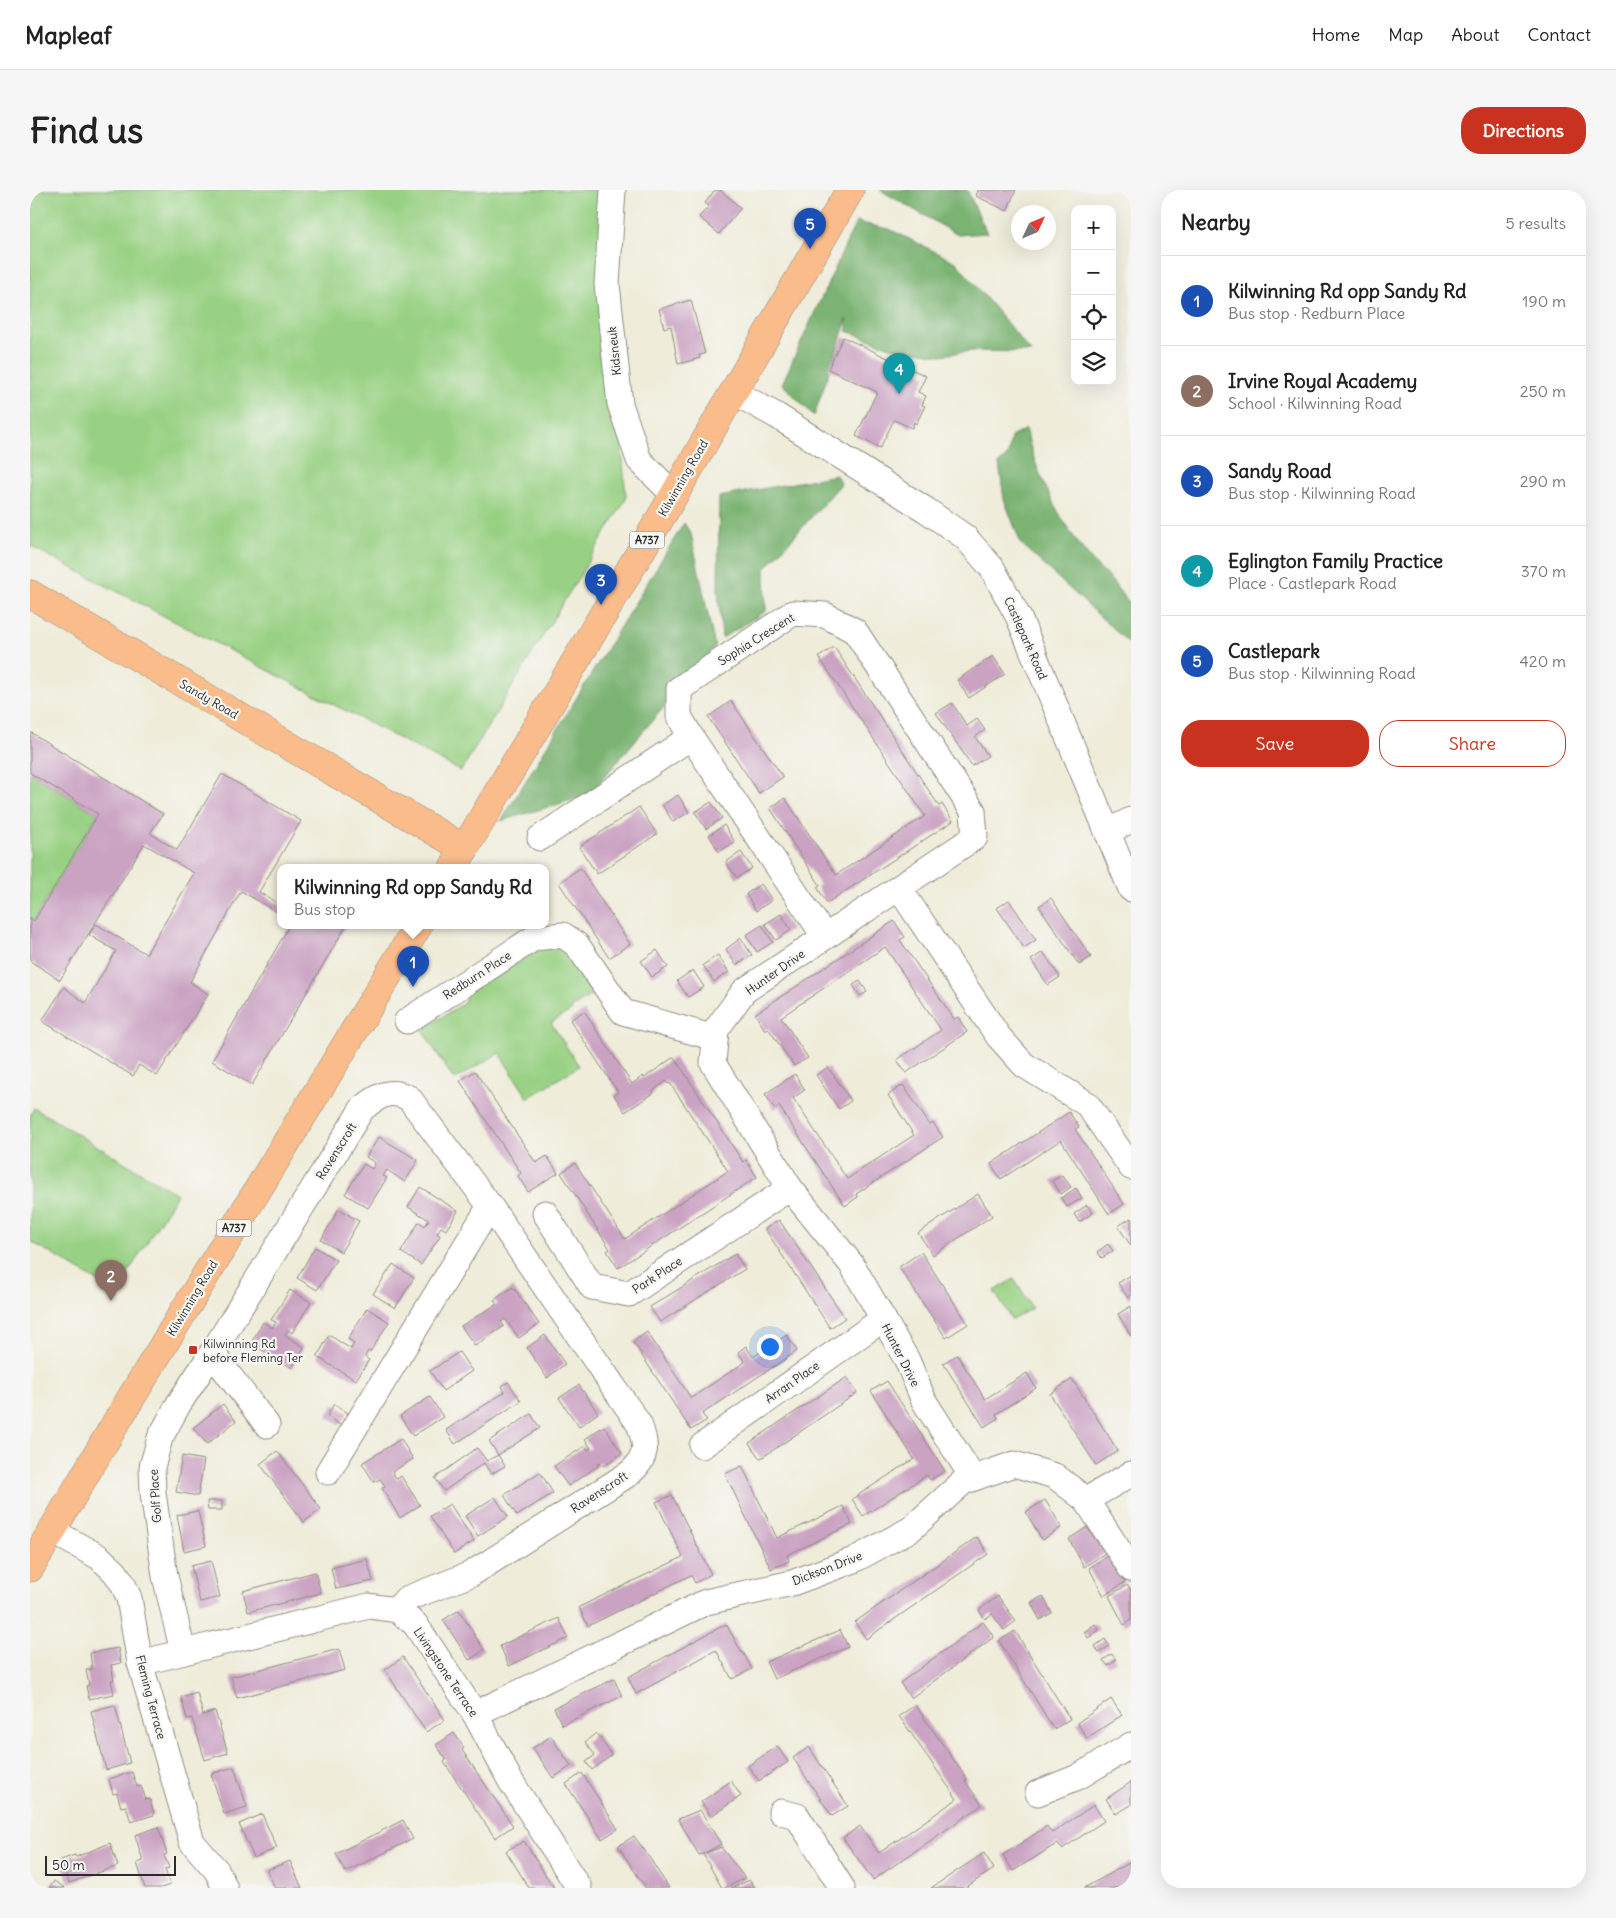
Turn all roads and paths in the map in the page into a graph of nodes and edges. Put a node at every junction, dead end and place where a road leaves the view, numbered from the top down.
1 (613, 190) edge
2 (850, 190) edge
3 (734, 392) junction
4 (674, 495) junction
5 (30, 594) edge
6 (691, 737) junction
7 (1131, 820) edge
8 (1107, 832) junction
9 (540, 838) dead end
10 (459, 859) edge
11 (899, 888) junction
12 (1131, 889) edge
13 (416, 929) edge
14 (825, 937) junction
15 (407, 1021) dead end
16 (715, 1038) junction
17 (1131, 1167) edge
18 (790, 1188) junction
19 (490, 1206) junction
20 (545, 1213) dead end
21 (883, 1319) junction
22 (212, 1353) junction
23 (267, 1425) dead end
24 (702, 1446) dead end
25 (328, 1472) dead end
26 (1131, 1474) edge
27 (973, 1478) junction
28 (1086, 1500) junction
29 (52, 1531) junction
30 (30, 1568) edge
31 (1131, 1568) edge
32 (397, 1610) junction
33 (183, 1652) junction
34 (140, 1663) junction
35 (475, 1714) junction
36 (1131, 1744) edge
37 (1038, 1793) dead end
38 (781, 1812) dead end
39 (225, 1888) edge
40 (579, 1888) edge
41 (842, 1888) edge

1 - 4 street, Kidsneuk
2 - 3 main road, Kilwinning Road / A737
3 - 4 main road, Kilwinning Road / A737
3 - 8 street, Castlepark Road
4 - 10 main road, Kilwinning Road / A737
5 - 10 main road, Sandy Road
6 - 9 street
6 - 11 street, Sophia Crescent
6 - 14 street, Sophia Crescent
7 - 8 street
8 - 12 street, Castlepark Road
11 - 14 street, Hunter Drive
11 - 17 street
13 - 29 main road, Kilwinning Road / A737
14 - 16 street, Hunter Drive
15 - 16 street, Redburn Place
16 - 18 street, Hunter Drive
18 - 20 street, Park Place
18 - 21 street, Hunter Drive
19 - 22 street, Ravenscroft
19 - 25 street
19 - 32 street, Ravenscroft
21 - 24 street, Arran Place
21 - 27 street, Hunter Drive
22 - 23 street
22 - 33 street, Golf Place
26 - 28 street
27 - 28 street, Dickson Drive
27 - 35 street, Dickson Drive
28 - 31 street, Dickson Drive
29 - 30 main road, Kilwinning Road / A737
29 - 34 street, Fleming Terrace
32 - 33 street
32 - 35 street, Livingstone Terrace
33 - 34 street
34 - 39 street, Fleming Terrace
35 - 40 street, Livingstone Terrace
36 - 37 street
38 - 41 street

